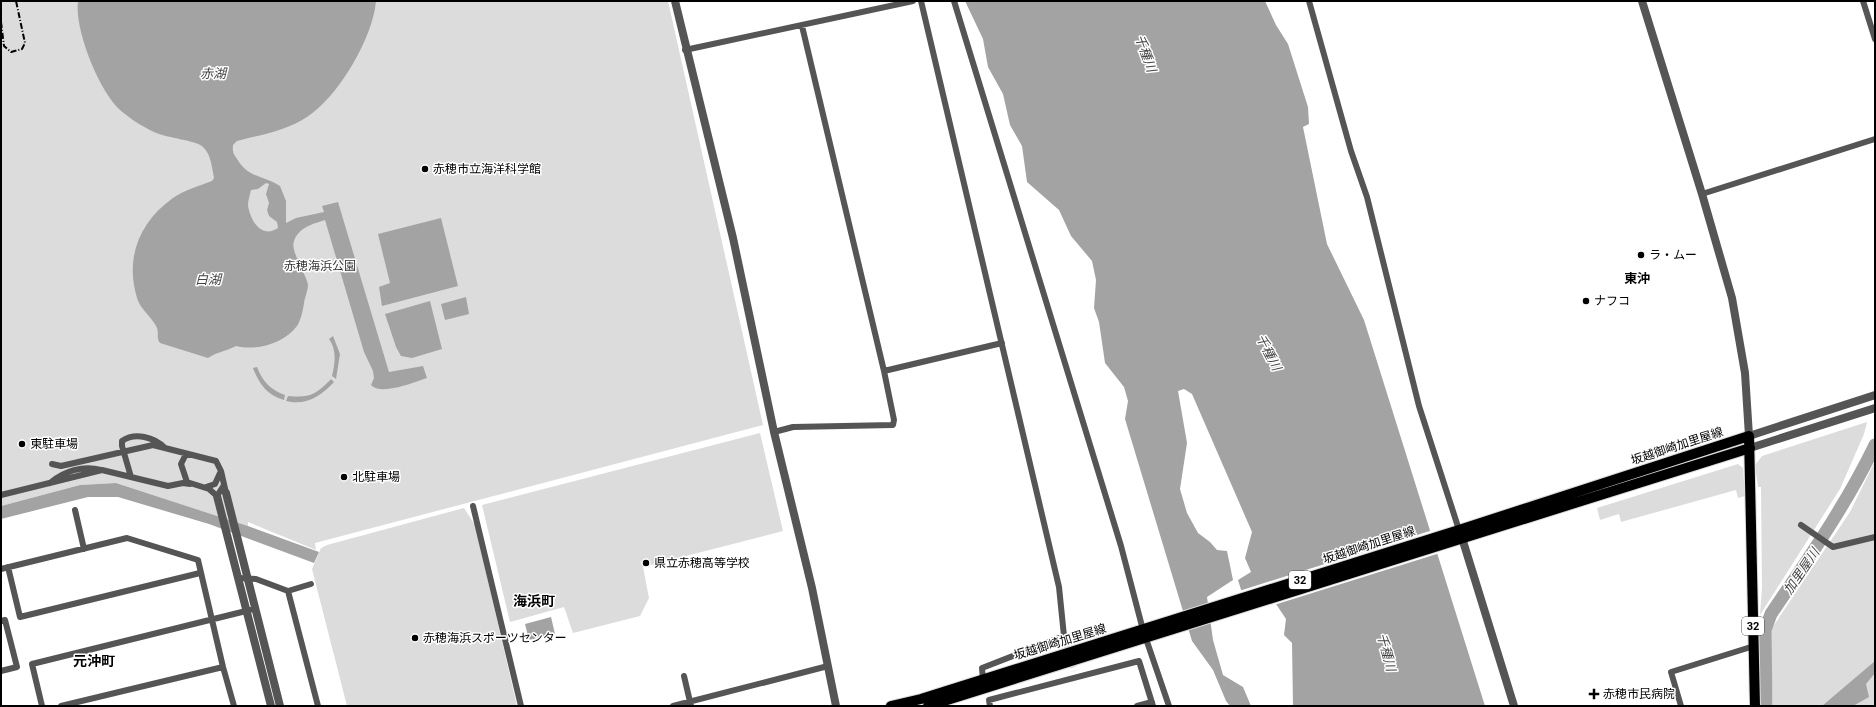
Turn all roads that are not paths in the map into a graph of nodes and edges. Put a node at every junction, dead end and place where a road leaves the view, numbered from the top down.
1 (674, 1) edge
2 (913, 1) edge
3 (921, 1) edge
4 (954, 1) edge
5 (1309, 1) edge
6 (1642, 1) edge
7 (1863, 1) edge
8 (802, 26) junction
9 (1875, 39) edge
10 (685, 50) junction
11 (1875, 139) edge
12 (1702, 194) junction
13 (1002, 343) junction
14 (884, 371) junction
15 (1875, 395) edge
16 (1875, 408) edge
17 (774, 432) junction
18 (1749, 436) junction
19 (165, 448) junction
20 (1750, 448) junction
21 (123, 451) junction
22 (186, 454) junction
23 (52, 464) dead end
24 (221, 471) junction
25 (131, 477) junction
26 (190, 484) junction
27 (206, 487) junction
28 (225, 489) junction
29 (1, 495) edge
30 (217, 496) junction
31 (473, 506) dead end
32 (75, 510) dead end
33 (1801, 525) dead end
34 (1457, 535) junction
35 (1875, 537) edge
36 (84, 549) junction
37 (8, 567) junction
38 (1, 569) edge
39 (200, 573) junction
40 (239, 578) junction
41 (248, 578) junction
42 (311, 584) dead end
43 (288, 591) junction
44 (256, 609) junction
45 (247, 611) junction
46 (213, 620) junction
47 (1, 621) edge
48 (1147, 632) junction
49 (1754, 646) junction
50 (828, 666) junction
51 (223, 667) junction
52 (1, 671) edge
53 (684, 676) dead end
54 (984, 684) junction
55 (989, 703) edge
56 (690, 704) edge
57 (924, 704) edge
58 (1152, 704) edge
59 (42, 706) edge
60 (61, 706) edge
61 (234, 706) edge
62 (271, 706) edge
63 (280, 706) edge
64 (318, 706) edge
65 (521, 706) edge
66 (673, 706) edge
67 (836, 706) edge
68 (891, 706) edge
69 (1137, 706) edge
70 (1169, 706) edge
71 (1514, 706) edge
72 (1681, 706) edge
73 (1755, 706) edge

1 - 10 street
2 - 8 street
3 - 13 street
4 - 48 street
5 - 34 street
6 - 12 street
7 - 9 street
8 - 10 street
8 - 14 street
10 - 17 street
11 - 12 street
12 - 18 street
13 - 14 street
13 - 54 street
14 - 17 street
15 - 18 street
16 - 20 street
17 - 50 street
18 - 20 main road, 32
18 - 34 main road, 坂越御崎加里屋線 / 32
19 - 21 street
19 - 21 street
19 - 22 street
20 - 34 main road, 坂越御崎加里屋線 / 32
20 - 49 main road, 32
21 - 23 street
21 - 25 street
22 - 24 street
22 - 26 street
24 - 27 street
24 - 28 street
25 - 26 street
25 - 29 street
26 - 27 street
27 - 30 street
28 - 30 street
28 - 41 street
30 - 40 street
31 - 65 street
32 - 36 street
33 - 35 street
34 - 48 main road, 坂越御崎加里屋線 / 32
34 - 71 street
36 - 37 street
36 - 39 street
37 - 38 street
37 - 39 street
39 - 46 street
40 - 41 street
40 - 45 street
41 - 43 street
41 - 44 street
42 - 43 street
43 - 64 street
44 - 45 street
44 - 63 street
45 - 46 street
45 - 62 street
46 - 51 street
46 - 59 street
47 - 52 street
48 - 54 main road, 坂越御崎加里屋線 / 32
48 - 70 street
49 - 72 street
49 - 73 main road, 32
50 - 56 street
50 - 67 street
51 - 60 street
51 - 61 street
53 - 56 street
54 - 55 street
54 - 57 main road, 坂越御崎加里屋線 / 32
55 - 58 street
56 - 66 street
57 - 68 main road, 坂越御崎加里屋線 / 32
58 - 69 street

